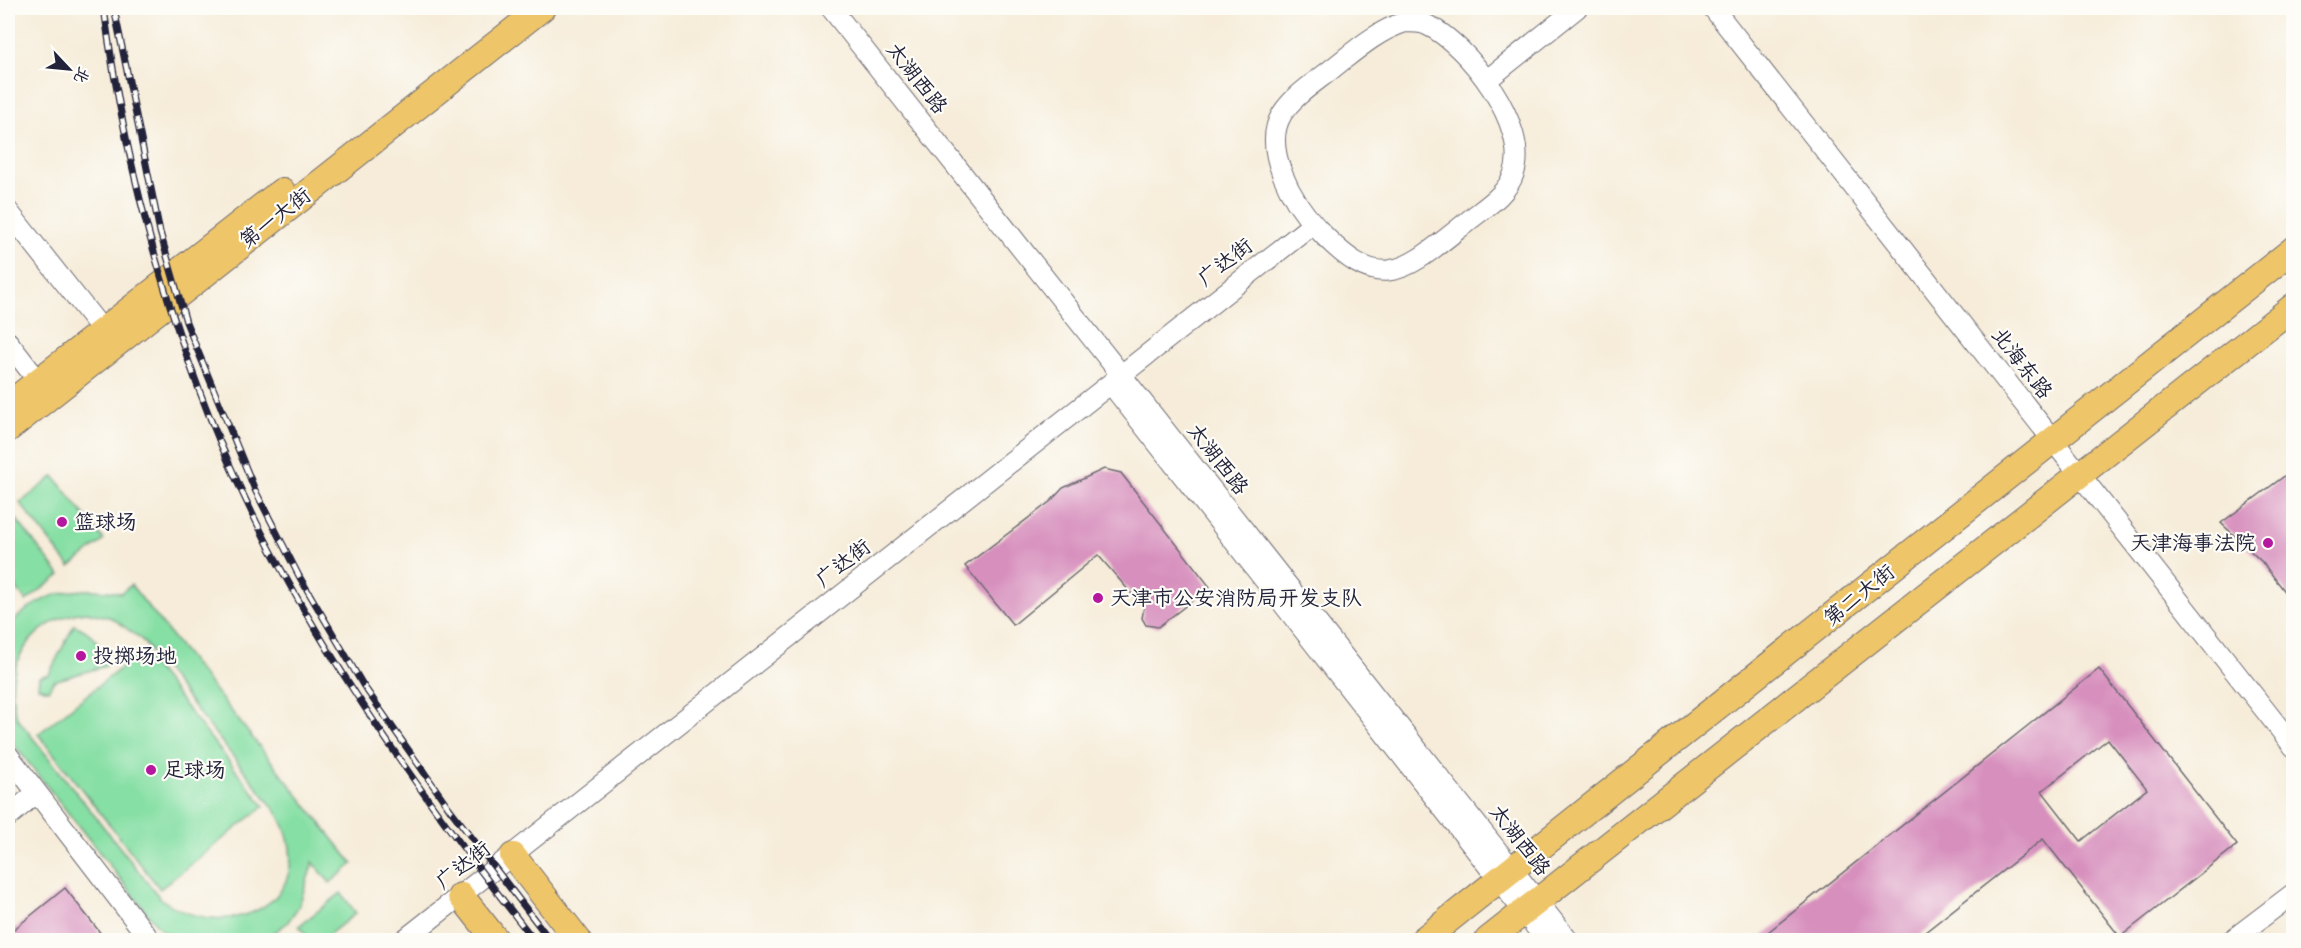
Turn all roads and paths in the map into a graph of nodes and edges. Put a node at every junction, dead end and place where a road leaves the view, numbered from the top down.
1 (516, 8) edge
2 (542, 8) edge
3 (814, 8) edge
4 (831, 8) edge
5 (1577, 8) edge
6 (1713, 8) edge
7 (1487, 80) junction
8 (8, 211) edge
9 (1313, 224) junction
10 (2294, 249) edge
11 (2294, 306) edge
12 (108, 338) junction
13 (8, 342) edge
14 (1115, 378) junction
15 (38, 381) junction
16 (8, 405) edge
17 (8, 429) edge
18 (2052, 441) junction
19 (2079, 475) junction
20 (2294, 747) edge
21 (8, 755) edge
22 (36, 793) junction
23 (8, 817) edge
24 (513, 856) junction
25 (1507, 875) junction
26 (2294, 893) edge
27 (461, 896) junction
28 (1531, 907) junction
29 (150, 940) edge
30 (404, 940) edge
31 (496, 940) edge
32 (578, 940) edge
33 (1423, 940) edge
34 (1488, 940) edge
35 (1546, 940) edge
36 (1568, 940) edge
37 (2232, 940) edge

1 - 12 main road, 第一大街
2 - 12 main road, 第一大街
3 - 14 street, 太湖西路
4 - 14 street, 太湖西路
5 - 7 street
6 - 18 street, 北海东路
7 - 9 street
7 - 9 street
8 - 12 street
9 - 14 street, 广达街
10 - 18 main road, 第二大街
11 - 19 main road, 第二大街
12 - 15 main road, 第一大街
12 - 17 main road, 第一大街
13 - 15 street
14 - 24 street, 广达街
14 - 25 street, 太湖西路
15 - 16 main road, 第一大街
18 - 19 street, 北海东路
18 - 25 main road, 第二大街
19 - 20 street, 北海东路
19 - 28 main road, 第二大街
21 - 22 street
22 - 23 street
22 - 29 street
24 - 27 street, 广达街
24 - 32 main road
25 - 28 street, 太湖西路
25 - 33 main road, 第二大街
26 - 37 street
27 - 30 street, 广达街
27 - 31 main road
28 - 34 main road, 第二大街
28 - 35 street, 太湖西路
28 - 36 street, 太湖西路

